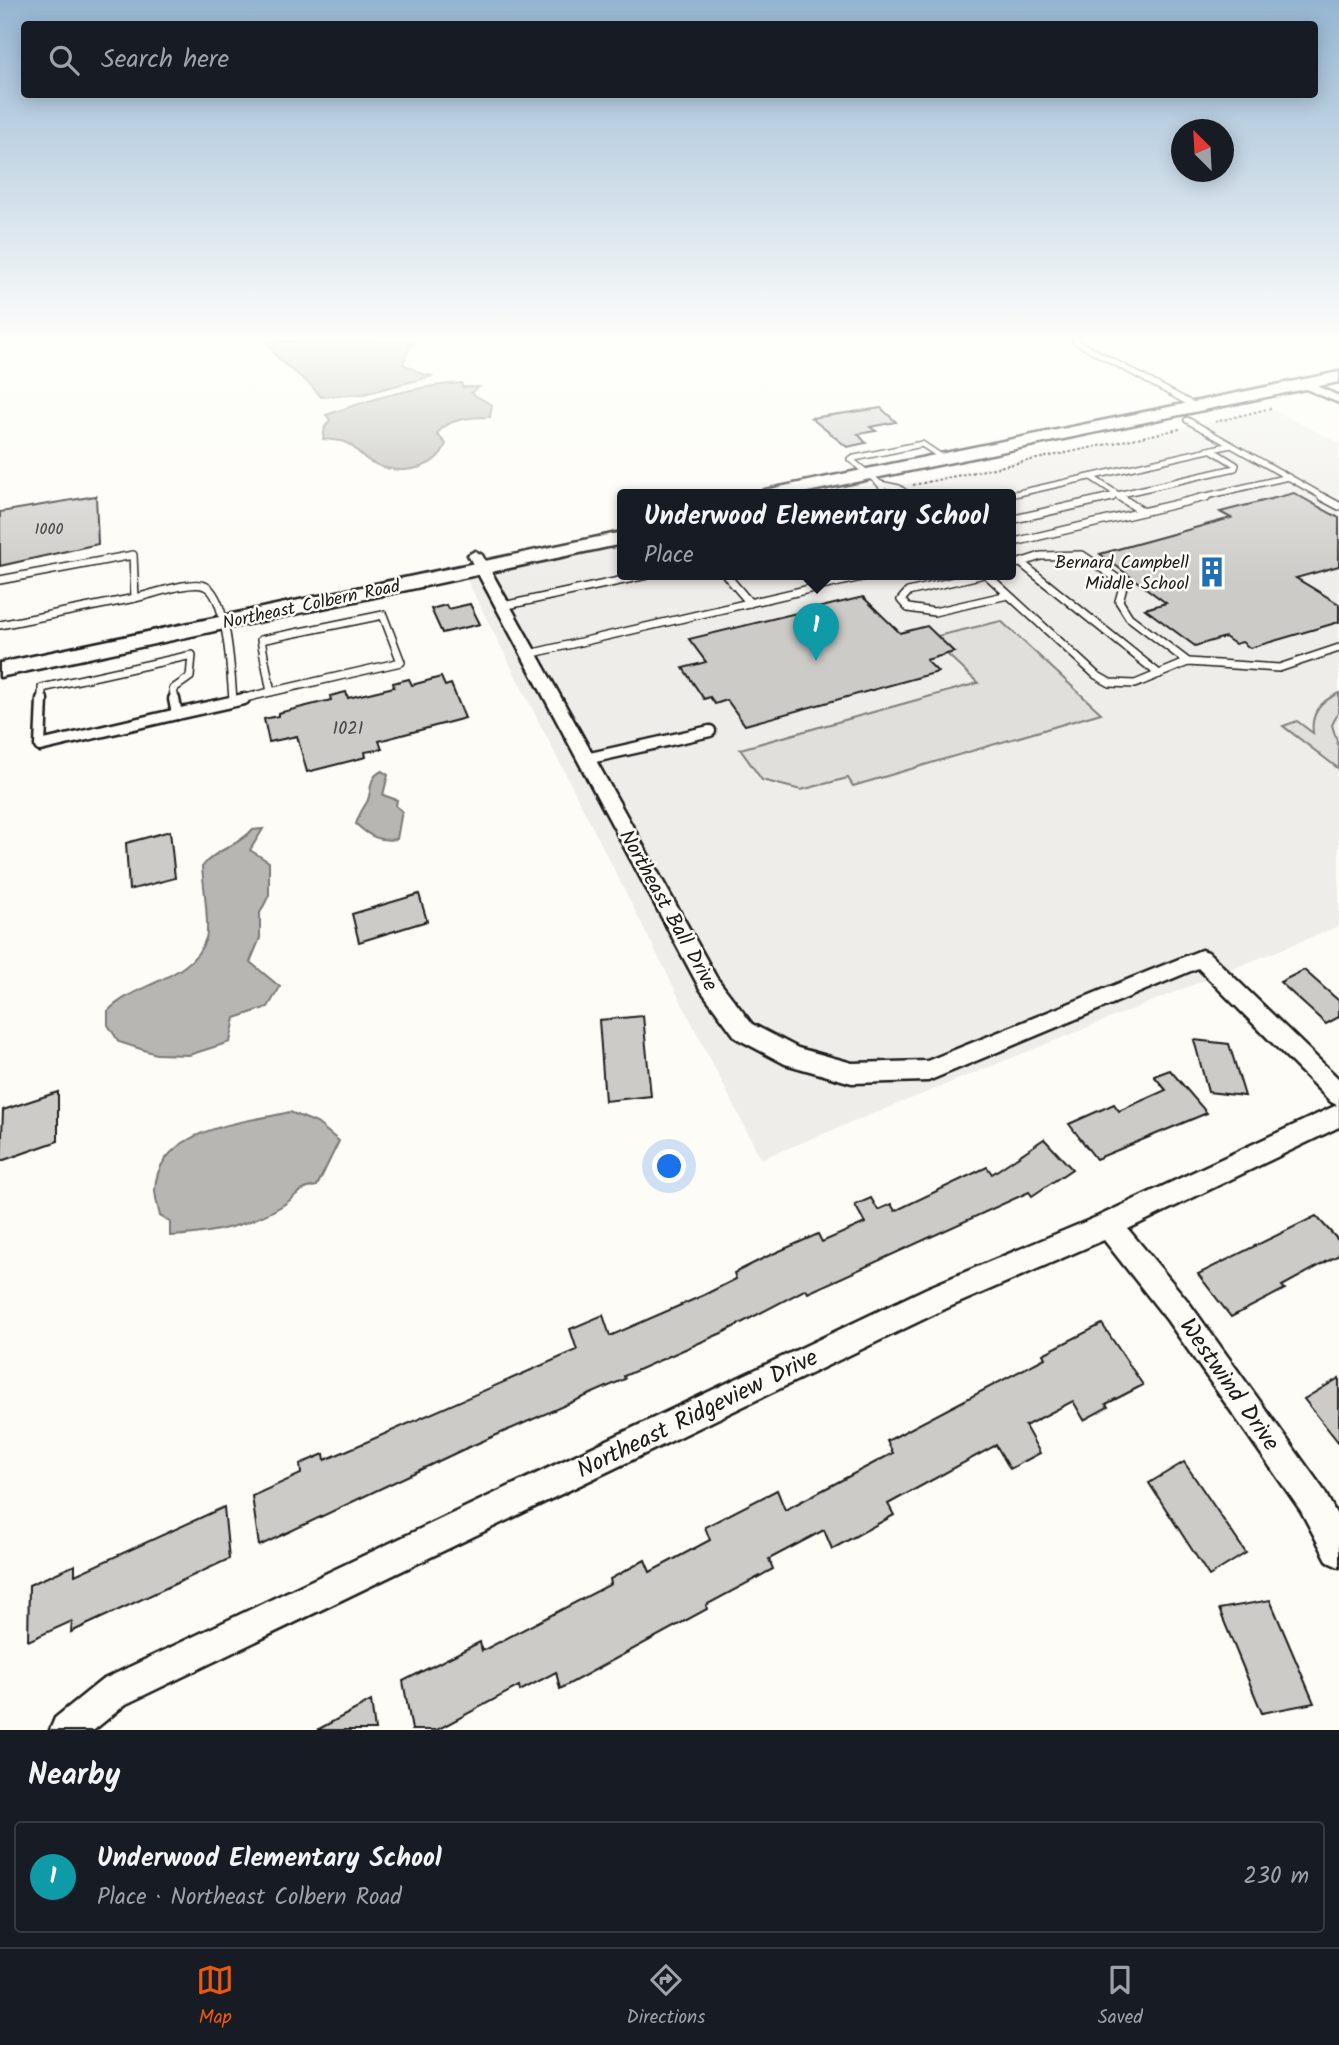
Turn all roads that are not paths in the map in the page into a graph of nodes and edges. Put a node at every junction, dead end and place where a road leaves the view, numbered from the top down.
1 (1170, 422) edge
2 (1175, 422) edge
3 (1198, 422) edge
4 (1231, 445) junction
5 (1212, 450) junction
6 (1091, 477) junction
7 (1288, 477) junction
8 (877, 484) edge
9 (826, 489) edge
10 (856, 489) edge
11 (901, 489) edge
12 (1016, 494) edge
13 (1118, 495) junction
14 (1339, 506) edge
15 (1142, 511) junction
16 (1016, 519) edge
17 (617, 525) edge
18 (617, 539) edge
19 (1016, 542) edge
20 (478, 561) junction
21 (1024, 562) junction
22 (1016, 564) edge
23 (0, 580) edge
24 (624, 580) edge
25 (730, 580) edge
26 (849, 580) edge
27 (959, 580) edge
28 (993, 580) edge
29 (1008, 594) junction
30 (135, 598) junction
31 (750, 603) junction
32 (503, 606) junction
33 (223, 615) junction
34 (0, 625) edge
35 (1339, 648) edge
36 (0, 652) edge
37 (529, 654) junction
38 (1188, 662) junction
39 (0, 670) edge
40 (1159, 674) junction
41 (271, 692) junction
42 (233, 701) junction
43 (177, 715) junction
44 (710, 731) dead end
45 (586, 759) junction
46 (1339, 1095) edge
47 (1339, 1115) edge
48 (1108, 1225) junction
49 (1339, 1551) edge
50 (67, 1730) edge

1 - 8 main road
2 - 8 main road
3 - 4 lane
4 - 5 lane
4 - 7 lane
5 - 6 lane
5 - 13 lane
6 - 12 lane
6 - 13 lane
7 - 14 lane
7 - 15 lane
8 - 9 main road
8 - 10 main road
8 - 11 lane
13 - 15 lane
13 - 16 lane
15 - 19 lane
17 - 20 main road, Northeast Colbern Road
18 - 20 main road, Northeast Colbern Road
20 - 32 street, Northeast Ball Drive
20 - 33 main road, Northeast Colbern Road
21 - 22 lane
21 - 38 lane
21 - 40 lane
23 - 30 lane
24 - 32 lane
25 - 31 lane
26 - 31 lane
27 - 29 lane
28 - 29 lane
29 - 40 lane
30 - 33 lane
30 - 34 lane
31 - 37 lane
32 - 37 street, Northeast Ball Drive
33 - 36 main road, Northeast Colbern Road
33 - 39 main road, Northeast Colbern Road
33 - 42 lane
35 - 38 lane
37 - 45 street, Northeast Ball Drive
38 - 40 lane
41 - 41 lane
41 - 42 lane
42 - 43 lane
43 - 43 lane
44 - 45 lane
45 - 46 street, Northeast Ball Drive
47 - 48 street, Northeast Ridgeview Drive
48 - 49 street, Westwind Drive
48 - 50 street, Northeast Ridgeview Drive

